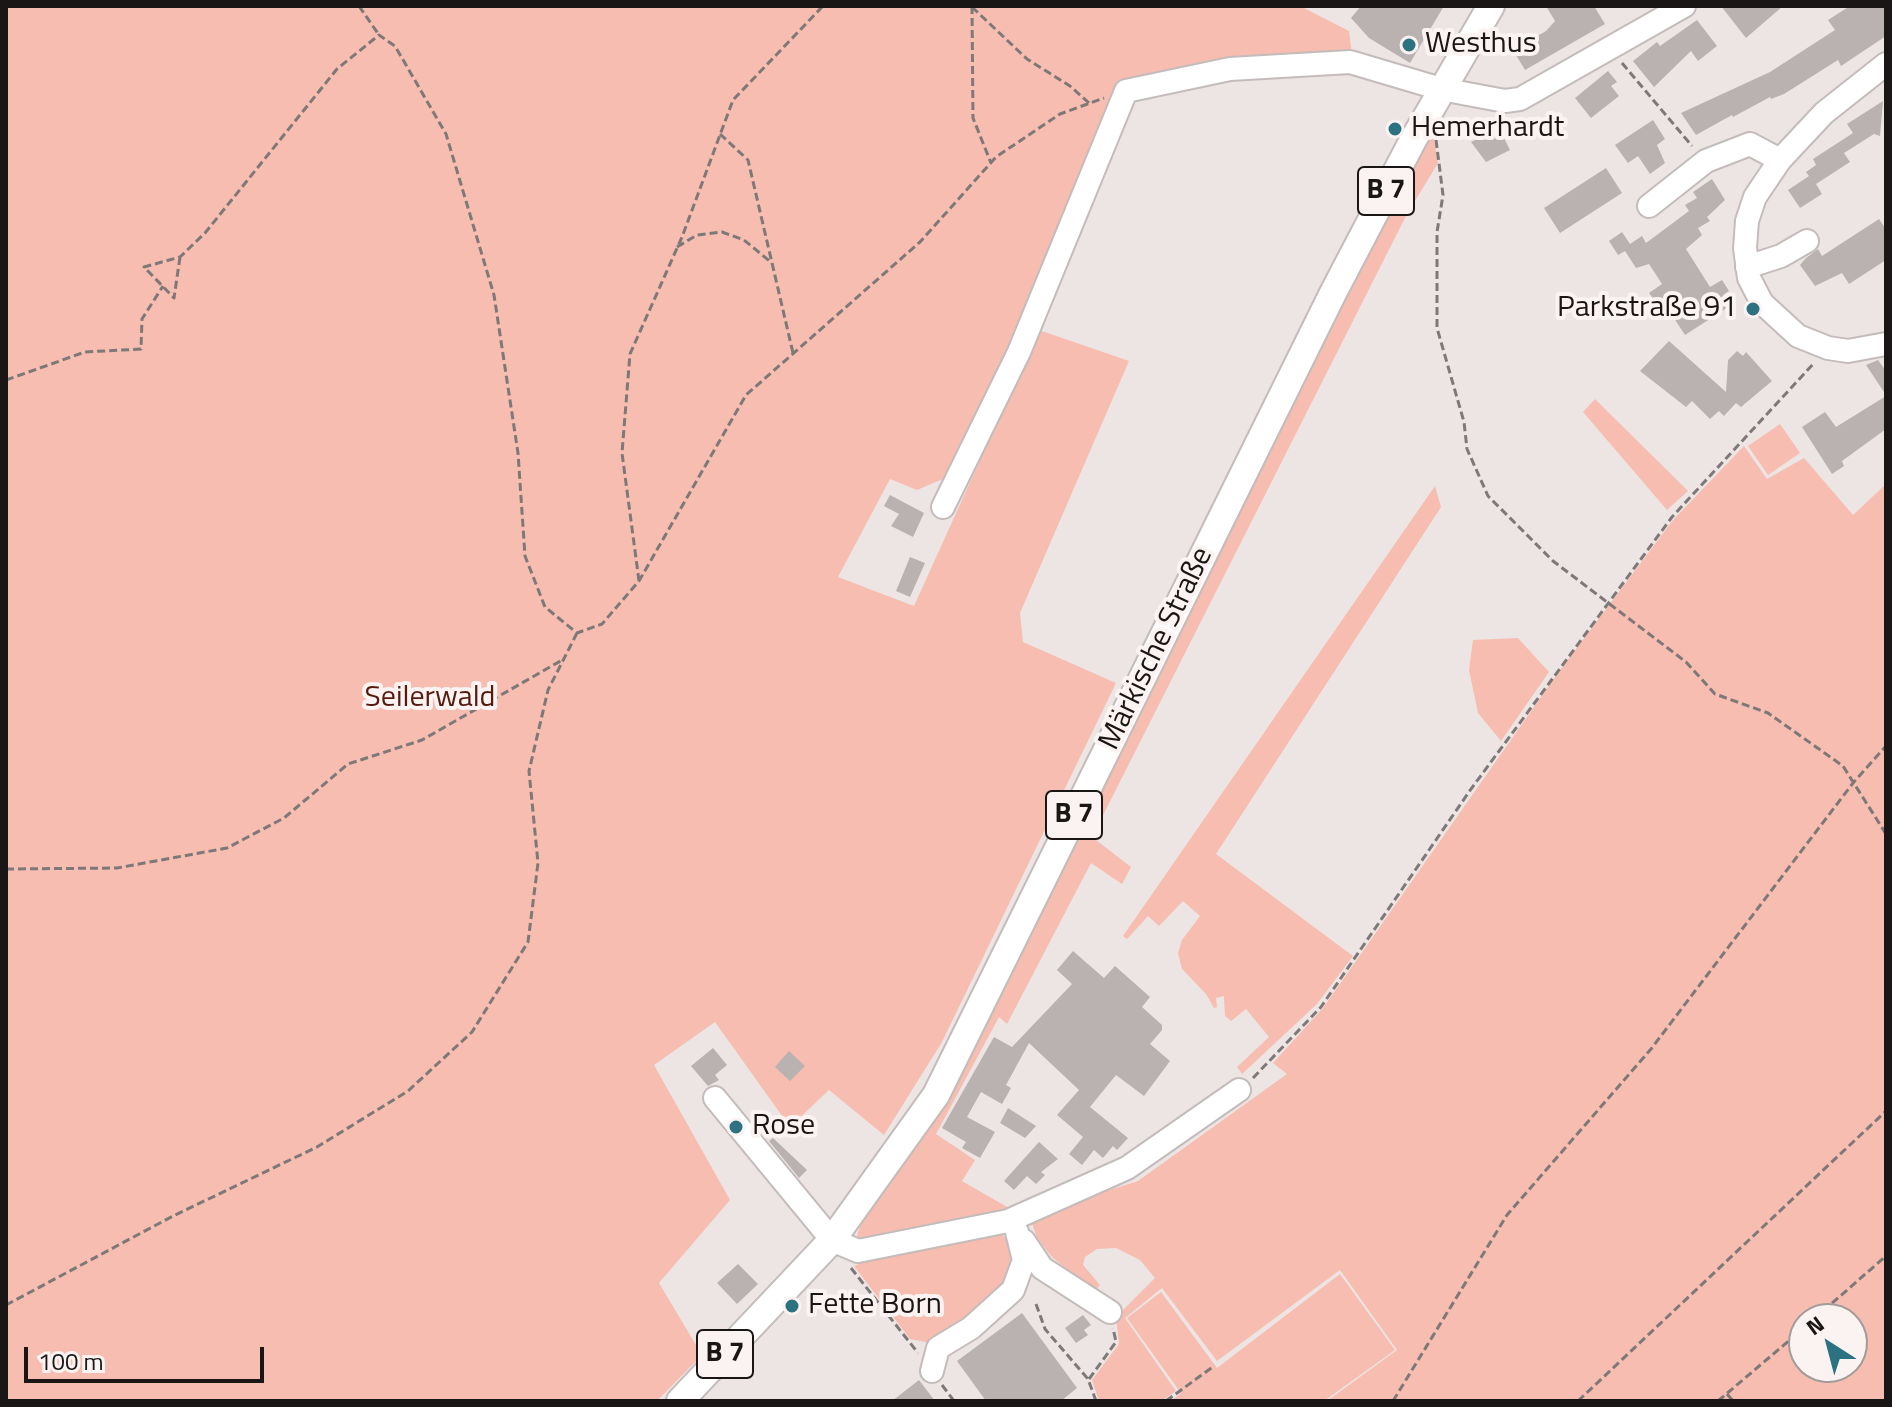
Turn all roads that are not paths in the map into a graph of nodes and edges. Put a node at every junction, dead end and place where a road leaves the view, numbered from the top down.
1 (1491, 6) edge
2 (1677, 8) edge
3 (1886, 64) edge
4 (1441, 89) junction
5 (1780, 160) junction
6 (1649, 206) dead end
7 (1807, 241) dead end
8 (1747, 267) junction
9 (1886, 344) edge
10 (943, 507) dead end
11 (1239, 1090) road end
12 (715, 1098) dead end
13 (1013, 1226) junction
14 (827, 1245) junction
15 (1110, 1312) road end
16 (932, 1371) road end
17 (680, 1401) edge

1 - 4 main road, Märkische Straße / B 7
2 - 4 street
3 - 5 street
4 - 10 street
4 - 14 main road, Märkische Straße / B 7
5 - 6 street
5 - 8 street
7 - 8 street
8 - 9 street
11 - 13 street
12 - 14 street
13 - 14 street
13 - 15 street
13 - 16 street
14 - 17 main road, Märkische Straße / B 7

